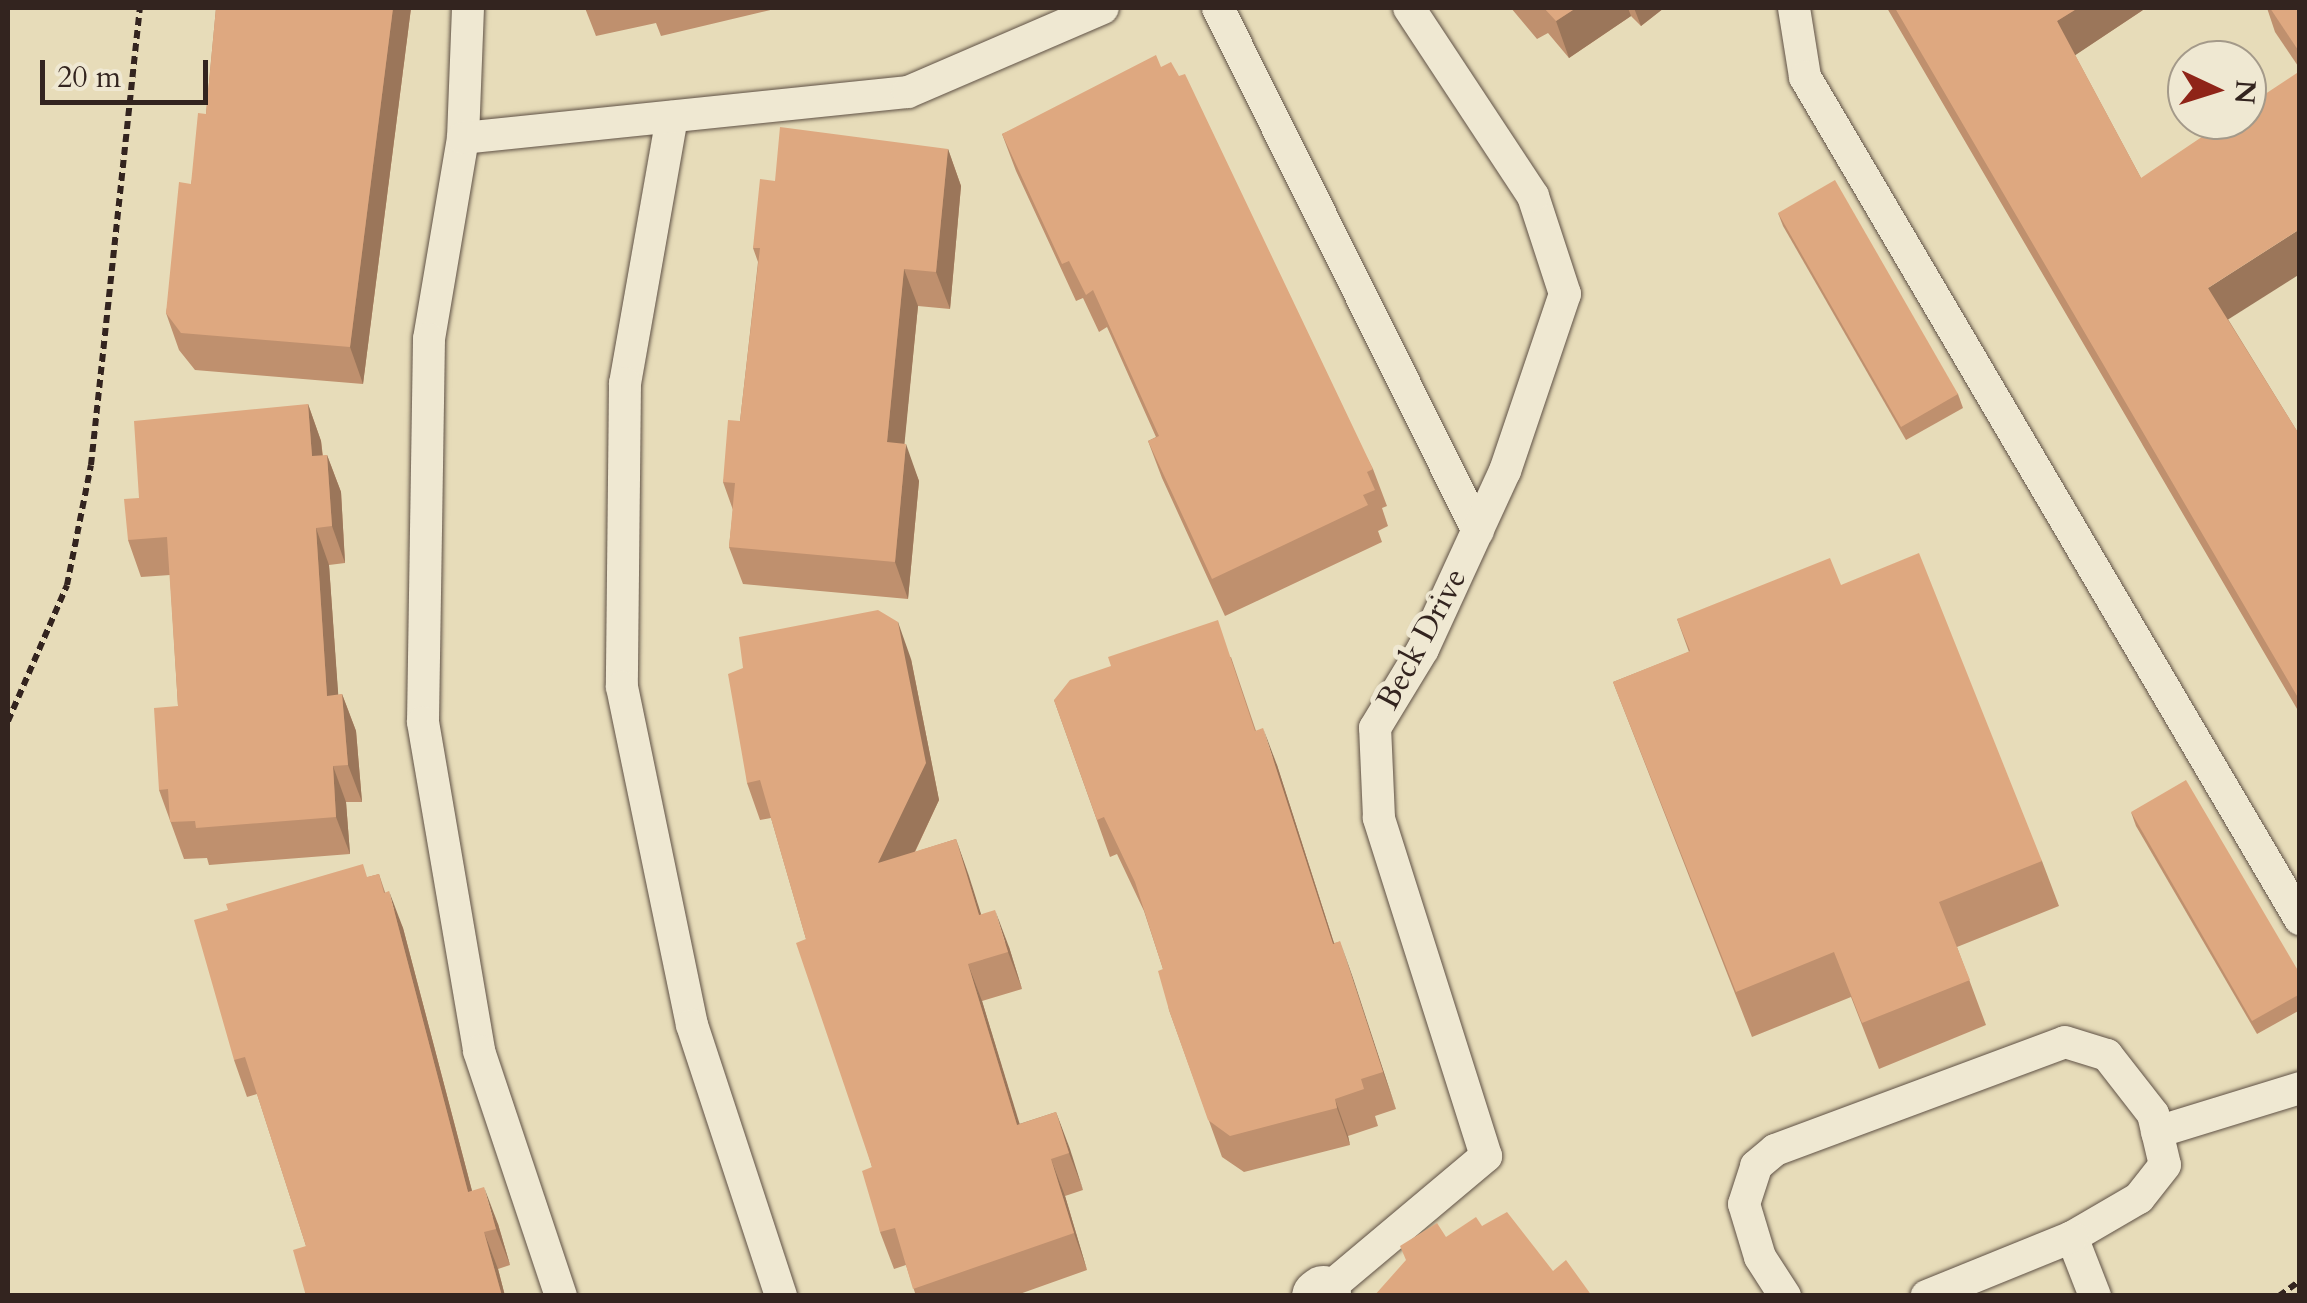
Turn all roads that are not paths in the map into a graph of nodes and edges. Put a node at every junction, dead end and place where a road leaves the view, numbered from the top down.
1 (468, 8) edge
2 (1104, 8) edge
3 (1218, 8) edge
4 (1410, 8) edge
5 (1794, 8) edge
6 (672, 117) junction
7 (463, 138) junction
8 (1478, 531) junction
9 (2300, 919) edge
10 (2300, 1088) edge
11 (2157, 1132) junction
12 (2072, 1237) junction
13 (1321, 1294) edge
14 (561, 1296) edge
15 (781, 1296) edge
16 (1786, 1296) edge
17 (1927, 1296) edge
18 (2095, 1296) edge

1 - 7 lane
2 - 6 lane
3 - 8 lane
4 - 8 lane, Beck Drive
5 - 9 lane
6 - 7 lane
6 - 15 lane
7 - 14 lane
8 - 13 lane, Beck Drive
10 - 11 lane
11 - 12 lane
11 - 16 lane
12 - 17 lane
12 - 18 lane

